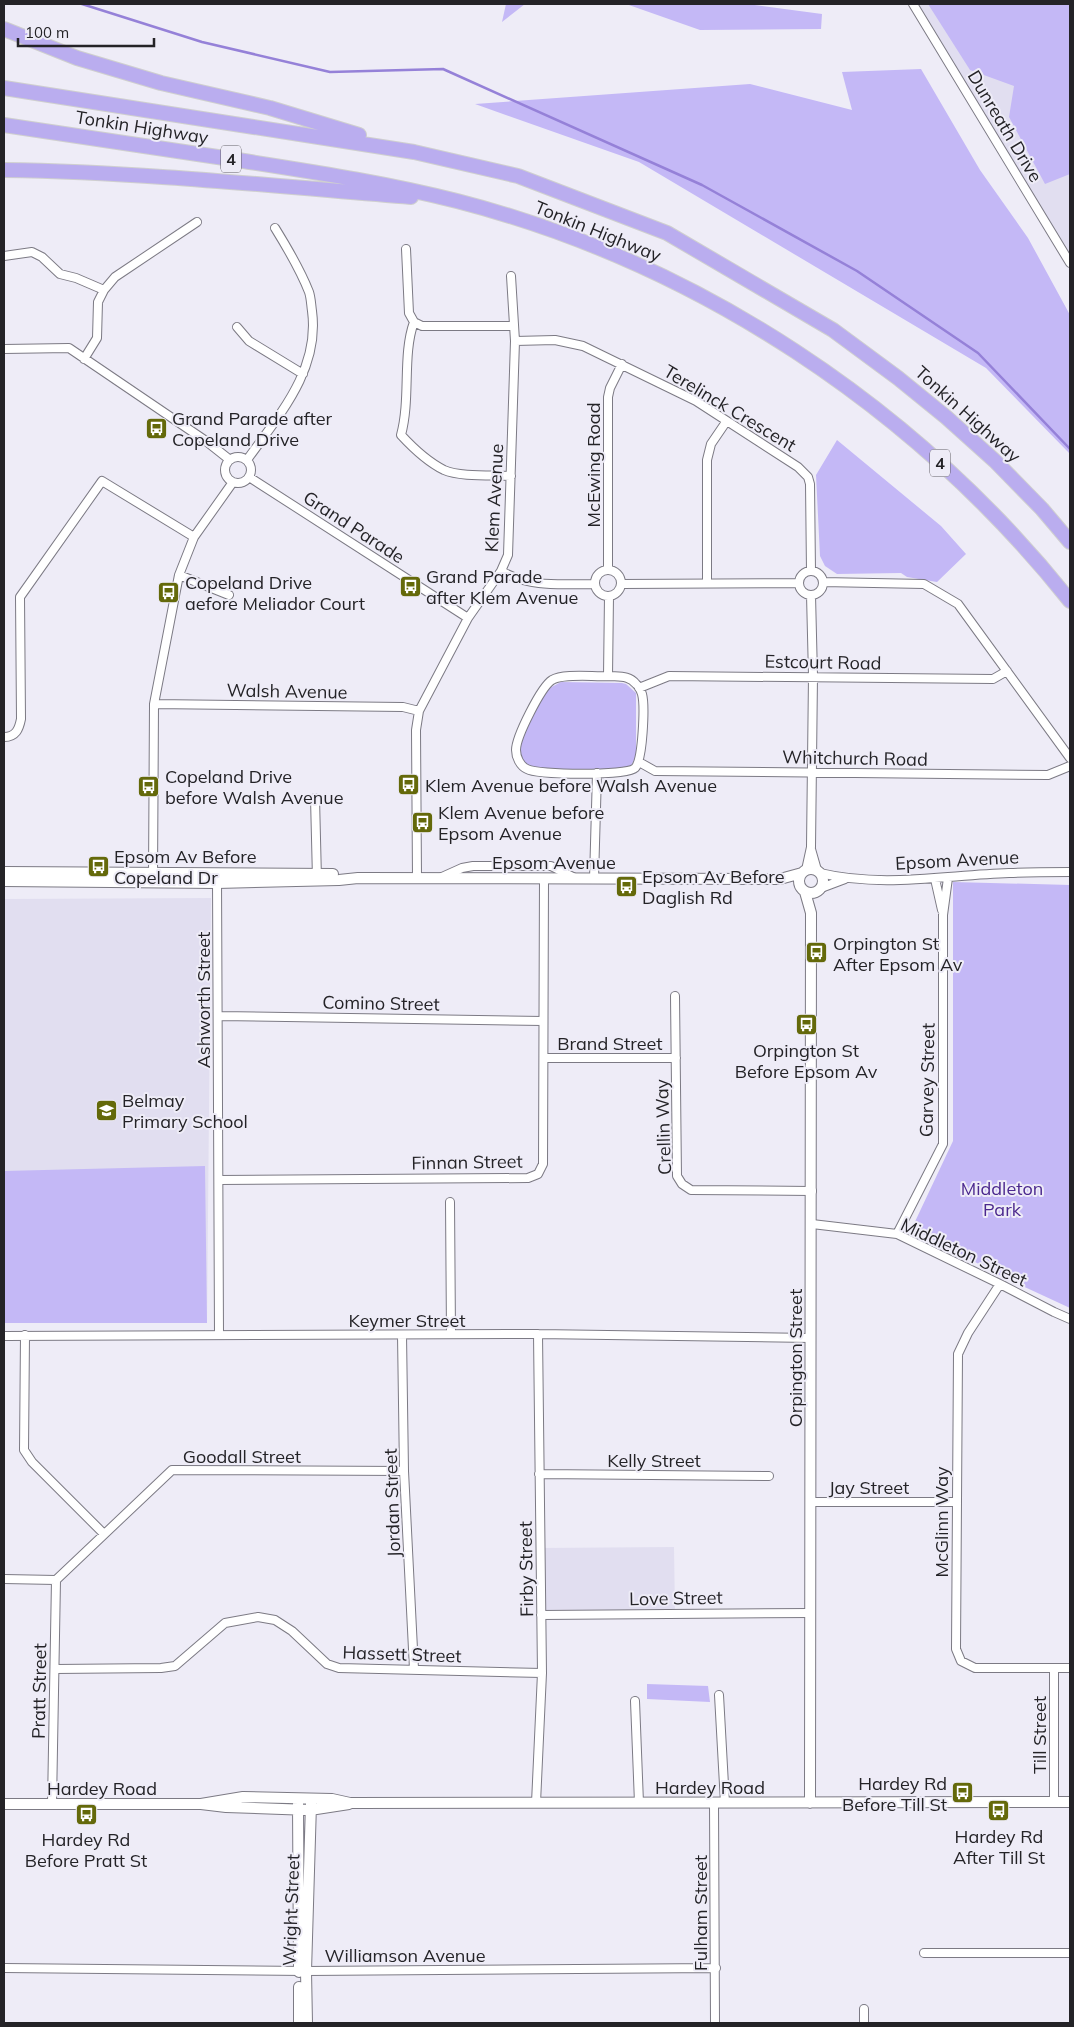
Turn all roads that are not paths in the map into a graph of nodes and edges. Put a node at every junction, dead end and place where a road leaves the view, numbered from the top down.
1 (913, 4) edge
2 (4, 29) edge
3 (4, 88) edge
4 (4, 125) edge
5 (414, 152) junction
6 (4, 170) edge
7 (456, 201) junction
8 (197, 222) dead end
9 (275, 228) dead end
10 (406, 249) dead end
11 (4, 256) edge
12 (1070, 263) edge
13 (512, 276) dead end
14 (104, 290) junction
15 (414, 322) junction
16 (514, 326) junction
17 (237, 327) dead end
18 (514, 341) junction
19 (4, 349) edge
20 (84, 359) junction
21 (622, 364) junction
22 (303, 374) junction
23 (726, 422) junction
24 (230, 460) junction
25 (247, 460) junction
26 (250, 476) junction
27 (511, 476) junction
28 (233, 482) junction
29 (194, 537) junction
30 (1070, 542) edge
31 (608, 569) junction
32 (501, 571) junction
33 (811, 571) junction
34 (179, 575) junction
35 (823, 582) junction
36 (707, 583) junction
37 (799, 583) junction
38 (594, 584) junction
39 (621, 584) junction
40 (229, 595) dead end
41 (811, 595) junction
42 (609, 596) junction
43 (1070, 601) edge
44 (468, 618) junction
45 (1007, 671) junction
46 (608, 676) junction
47 (813, 676) junction
48 (639, 688) junction
49 (154, 704) junction
50 (419, 711) junction
51 (4, 737) edge
52 (1070, 758) edge
53 (639, 762) junction
54 (1070, 766) edge
55 (811, 772) junction
56 (597, 773) junction
57 (314, 798) dead end
58 (811, 847) junction
59 (804, 871) junction
60 (4, 872) edge
61 (819, 872) junction
62 (1070, 872) edge
63 (153, 877) junction
64 (317, 877) junction
65 (217, 878) junction
66 (417, 878) junction
67 (438, 878) junction
68 (544, 878) junction
69 (575, 878) junction
70 (948, 878) junction
71 (594, 879) junction
72 (780, 879) junction
73 (845, 879) junction
74 (935, 879) junction
75 (4, 881) edge
76 (803, 889) junction
77 (819, 890) junction
78 (811, 913) junction
79 (943, 915) junction
80 (675, 996) dead end
81 (219, 1016) junction
82 (543, 1020) junction
83 (544, 1058) junction
84 (676, 1058) junction
85 (219, 1180) junction
86 (812, 1191) junction
87 (450, 1202) dead end
88 (812, 1224) junction
89 (897, 1234) junction
90 (1000, 1284) junction
91 (1070, 1319) edge
92 (451, 1334) junction
93 (538, 1334) junction
94 (25, 1335) junction
95 (219, 1335) junction
96 (402, 1335) junction
97 (4, 1336) edge
98 (811, 1338) junction
99 (404, 1471) junction
100 (539, 1474) junction
101 (769, 1476) dead end
102 (811, 1502) junction
103 (956, 1502) junction
104 (104, 1534) junction
105 (4, 1579) edge
106 (56, 1580) junction
107 (810, 1612) junction
108 (541, 1615) junction
109 (1054, 1668) junction
110 (1070, 1668) edge
111 (55, 1669) junction
112 (414, 1669) junction
113 (542, 1674) junction
114 (719, 1695) dead end
115 (635, 1700) dead end
116 (298, 1798) junction
117 (311, 1798) junction
118 (1054, 1802) junction
119 (1070, 1802) edge
120 (350, 1803) junction
121 (536, 1803) junction
122 (639, 1803) junction
123 (720, 1803) junction
124 (810, 1803) junction
125 (4, 1804) edge
126 (52, 1804) junction
127 (200, 1804) junction
128 (298, 1809) junction
129 (310, 1810) junction
130 (924, 1953) dead end
131 (1070, 1953) edge
132 (4, 1968) edge
133 (716, 1968) junction
134 (303, 1971) junction
135 (864, 2009) dead end
136 (299, 2023) edge
137 (306, 2023) edge
138 (716, 2023) edge
139 (864, 2023) edge

1 - 12 street, Dunreath Drive
2 - 5 highway
3 - 5 highway, Tonkin Highway / 4
4 - 7 highway, Tonkin Highway / 4
5 - 30 highway, Tonkin Highway / 4
6 - 7 highway
7 - 43 highway, Tonkin Highway / 4
8 - 14 street
9 - 22 street
10 - 15 street
11 - 14 street
13 - 16 street, Klem Avenue
14 - 20 street
15 - 16 street
15 - 27 street
16 - 18 street, Klem Avenue
17 - 22 street
18 - 21 street, Terelinck Crescent
18 - 27 street, Klem Avenue
19 - 20 street
20 - 24 street
21 - 23 street, Terelinck Crescent
21 - 31 street, McEwing Road
22 - 25 street
23 - 33 street, Terelinck Crescent
23 - 36 street
24 - 25 street
24 - 28 street
25 - 26 street
26 - 28 street
26 - 44 street, Grand Parade
27 - 32 street, Klem Avenue
28 - 29 street
29 - 34 street
29 - 51 street
31 - 38 street
31 - 39 street
32 - 38 street
32 - 44 street, Klem Avenue
33 - 35 street
33 - 37 street
34 - 40 street
34 - 49 street
35 - 41 street
35 - 45 street
36 - 37 street
36 - 39 street
37 - 41 street
38 - 42 street
39 - 42 street
41 - 47 street
42 - 46 street
44 - 50 street, Klem Avenue
45 - 47 street, Estcourt Road
45 - 52 street
46 - 48 street
46 - 56 street
47 - 48 street, Estcourt Road
47 - 55 street
48 - 53 street
49 - 50 street, Walsh Avenue
49 - 63 street
50 - 66 street, Klem Avenue
53 - 55 street, Whitchurch Road
53 - 56 street
54 - 55 street, Whitchurch Road
55 - 58 street
56 - 71 street
57 - 64 street
58 - 59 street
58 - 61 street
59 - 61 street
59 - 72 street, Epsom Avenue
59 - 76 street
60 - 63 street, Epsom Avenue
61 - 73 street, Epsom Avenue
61 - 77 street
62 - 70 street, Epsom Avenue
63 - 65 street, Epsom Avenue
63 - 75 street, Epsom Avenue
64 - 65 street, Epsom Avenue
64 - 66 street, Epsom Avenue
65 - 81 street, Ashworth Street
66 - 67 street, Epsom Avenue
67 - 68 street, Epsom Avenue
67 - 69 street
68 - 69 street, Epsom Avenue
68 - 82 street, Finnan Street
69 - 71 street, Epsom Avenue
70 - 74 street, Epsom Avenue
70 - 79 street, Garvey Street
71 - 72 street, Epsom Avenue
72 - 76 street, Epsom Avenue
73 - 74 street, Epsom Avenue
73 - 77 street, Epsom Avenue
74 - 79 street, Garvey Street
76 - 77 street
76 - 78 street, Orpington Street
77 - 78 street, Orpington Street
78 - 86 street, Orpington Street
79 - 89 street, Garvey Street
80 - 84 street, Crellin Way
81 - 82 street, Comino Street
81 - 85 street, Ashworth Street
82 - 83 street, Finnan Street
83 - 84 street, Brand Street
83 - 85 street, Finnan Street
84 - 86 street, Crellin Way
85 - 95 street, Ashworth Street
86 - 88 street, Orpington Street
87 - 92 street
88 - 89 street, Middleton Street
88 - 98 street, Orpington Street
89 - 90 street, Middleton Street
90 - 91 street, Middleton Street
90 - 103 street, McGlinn Way
92 - 93 street, Keymer Street
92 - 96 street, Keymer Street
93 - 98 street, Keymer Street
93 - 100 street, Firby Street
94 - 95 street, Keymer Street
94 - 97 street, Keymer Street
94 - 104 street
95 - 96 street, Keymer Street
96 - 99 street, Jordan Street
98 - 102 street, Orpington Street
99 - 104 street, Goodall Street
99 - 112 street, Jordan Street
100 - 101 street, Kelly Street
100 - 108 street, Firby Street
102 - 103 street, Jay Street
102 - 107 street, Orpington Street
103 - 109 street, McGlinn Way
104 - 106 street, Goodall Street
105 - 106 street
106 - 111 street, Pratt Street
107 - 108 street, Love Street
107 - 124 street, Orpington Street
108 - 113 street, Firby Street
109 - 110 street, McGlinn Way
109 - 118 street, Till Street
111 - 112 street, Hassett Street
111 - 126 street, Pratt Street
112 - 113 street, Hassett Street
113 - 121 street, Firby Street
114 - 123 street, Fulham Street
115 - 122 street
116 - 117 street, Hardey Road
116 - 127 street, Hardey Road
116 - 128 street, Wright Street
117 - 120 street, Hardey Road
117 - 129 street, Wright Street
118 - 119 street, Hardey Road
118 - 124 street, Hardey Road
120 - 121 street, Hardey Road
120 - 129 street, Hardey Road
121 - 122 street, Hardey Road
122 - 123 street, Hardey Road
123 - 124 street, Hardey Road
123 - 133 street, Fulham Street
125 - 126 street, Hardey Road
126 - 127 street, Hardey Road
127 - 128 street, Hardey Road
128 - 129 street, Hardey Road
128 - 134 street, Wright Street
129 - 134 street, Wright Street
130 - 131 street
132 - 134 street, Williamson Avenue
133 - 134 street, Williamson Avenue
133 - 138 street, Fulham Street
134 - 136 street, Wright Street
134 - 137 street, Wright Street
135 - 139 street

